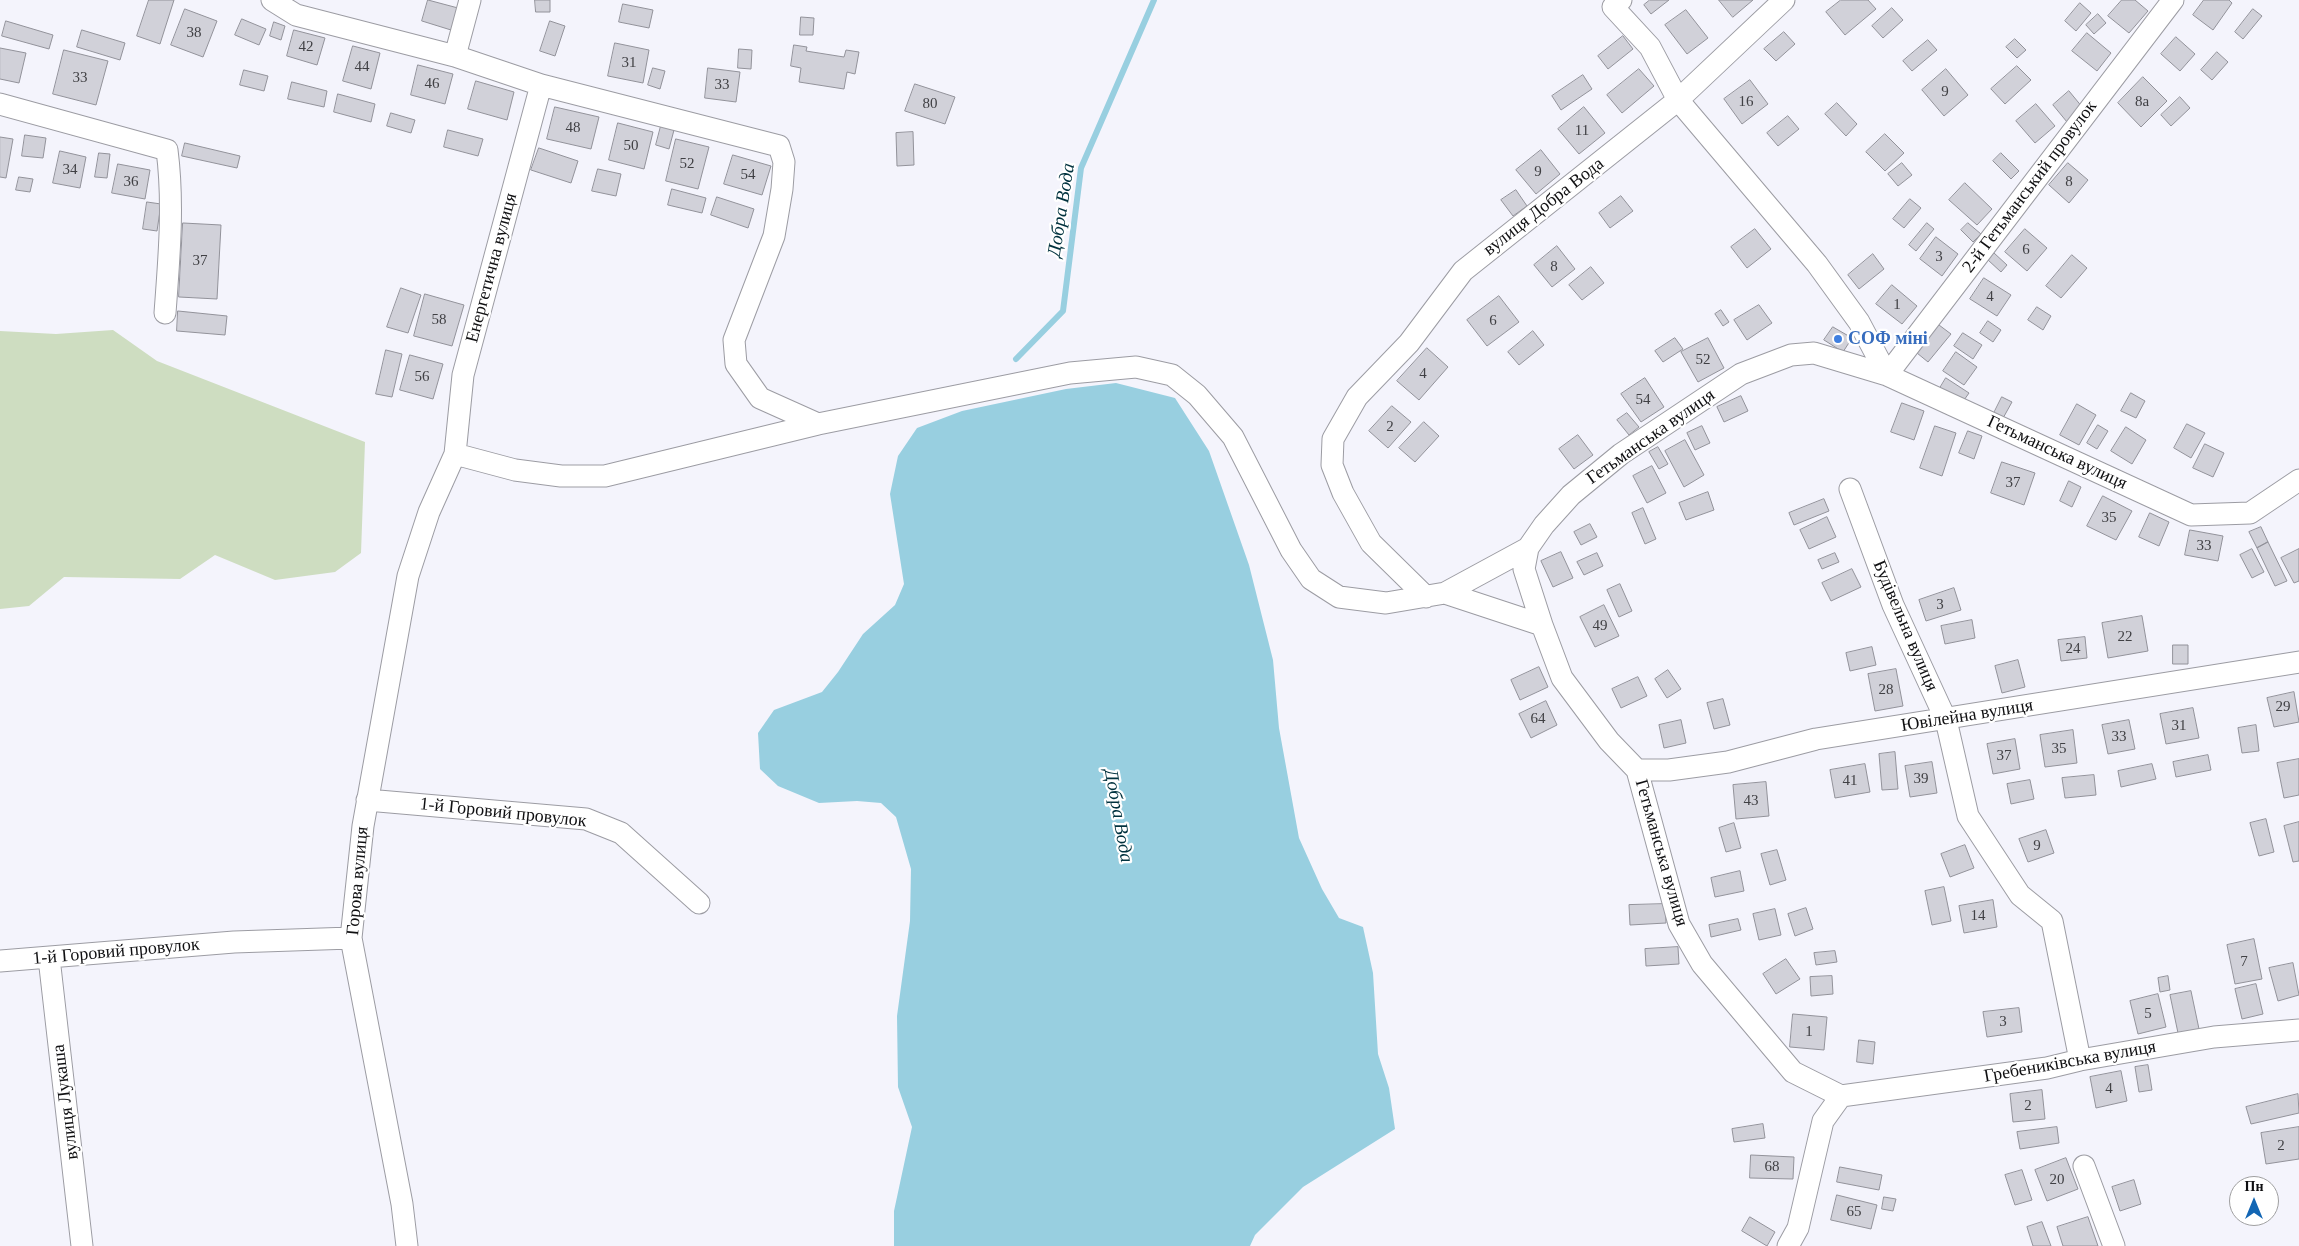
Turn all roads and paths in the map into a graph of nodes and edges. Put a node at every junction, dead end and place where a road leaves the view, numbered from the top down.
1 (272, 0) edge
2 (470, 0) edge
3 (1621, 0) edge
4 (1784, 0) edge
5 (2173, 0) edge
6 (455, 56) junction
7 (540, 85) junction
8 (1678, 100) junction
9 (0, 104) edge
10 (165, 313) dead end
11 (1887, 375) junction
12 (818, 424) junction
13 (455, 454) junction
14 (2299, 480) edge
15 (1850, 489) dead end
16 (1528, 548) junction
17 (408, 576) joint
18 (1436, 595) junction
19 (1542, 625) junction
20 (2299, 662) edge
21 (1946, 720) junction
22 (1637, 770) junction
23 (367, 800) junction
24 (699, 903) dead end
25 (351, 938) junction
26 (49, 958) junction
27 (0, 961) edge
28 (2298, 1034) edge
29 (2080, 1060) junction
30 (1841, 1096) junction
31 (2084, 1166) dead end
32 (82, 1246) edge
33 (407, 1246) edge
34 (1788, 1246) edge
35 (2114, 1246) edge

1 - 6 street
2 - 6 street
3 - 8 street
4 - 8 street, вулиця Добра Вода
5 - 11 street, 2-й Гетьманський провулок
6 - 7 street
7 - 12 street
7 - 13 street, Енергетична вулиця
8 - 11 street
8 - 18 street, вулиця Добра Вода
9 - 10 street
11 - 14 street, Гетьманська вулиця
11 - 16 street, Гетьманська вулиця
12 - 13 street
12 - 18 street
13 - 17 street, Енергетична вулиця
15 - 21 street, Будівельна вулиця
16 - 18 street
16 - 19 street, Гетьманська вулиця
17 - 23 street, Горова вулиця
18 - 19 street
19 - 22 street, Гетьманська вулиця
20 - 21 street, Ювілейна вулиця
21 - 22 street, Ювілейна вулиця
21 - 29 street, Будівельна вулиця
22 - 30 street, Гетьманська вулиця
23 - 24 street, 1-й Горовий провулок
23 - 25 street, Горова вулиця
25 - 26 street, 1-й Горовий провулок
25 - 33 street, Горова вулиця
26 - 27 street, 1-й Горовий провулок
26 - 32 street, вулиця Лукаша
28 - 29 street, Гребениківська вулиця
29 - 30 street, Гребениківська вулиця
30 - 34 street
31 - 35 street

